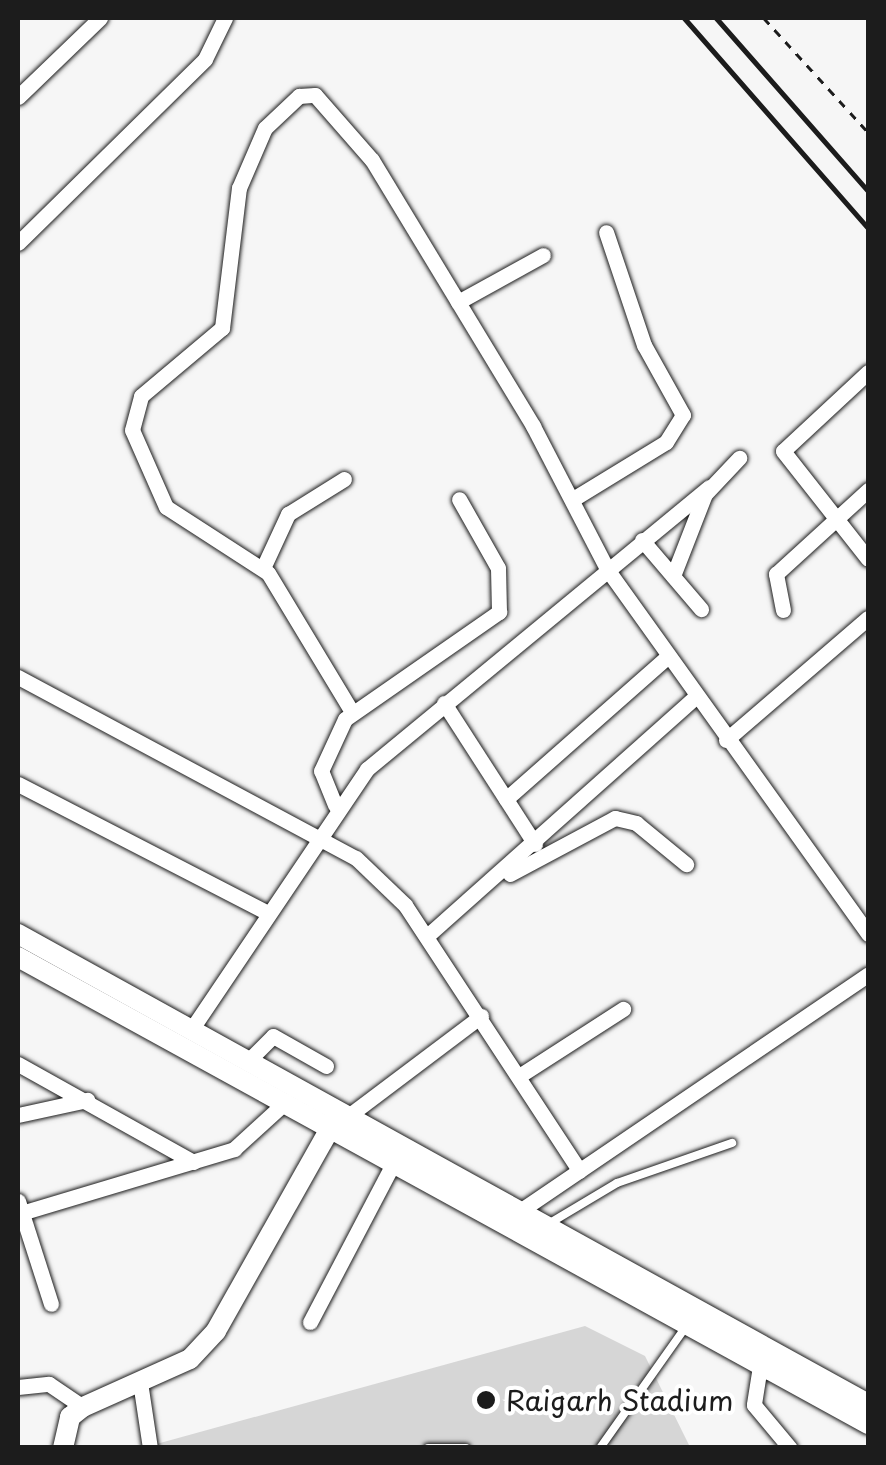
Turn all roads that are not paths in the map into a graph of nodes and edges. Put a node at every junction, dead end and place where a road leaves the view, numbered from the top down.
1 (100, 18) edge
2 (225, 18) edge
3 (18, 96) edge
4 (606, 232) dead end
5 (18, 244) edge
6 (543, 255) dead end
7 (458, 302) junction
8 (868, 372) edge
9 (739, 458) dead end
10 (344, 479) dead end
11 (709, 487) junction
12 (868, 490) edge
13 (460, 499) dead end
14 (573, 499) junction
15 (834, 519) junction
16 (642, 540) junction
17 (868, 559) edge
18 (263, 568) junction
19 (607, 569) junction
20 (673, 576) junction
21 (701, 609) dead end
22 (783, 610) dead end
23 (868, 618) edge
24 (668, 656) junction
25 (18, 677) edge
26 (696, 696) junction
27 (444, 703) junction
28 (352, 712) junction
29 (726, 740) junction
30 (18, 784) edge
31 (506, 799) junction
32 (335, 805) junction
33 (317, 831) junction
34 (535, 844) junction
35 (686, 864) dead end
36 (500, 878) junction
37 (268, 913) junction
38 (18, 934) edge
39 (868, 934) edge
40 (426, 936) junction
41 (18, 958) edge
42 (868, 974) edge
43 (623, 1010) dead end
44 (481, 1016) junction
45 (191, 1030) junction
46 (248, 1061) junction
47 (18, 1064) edge
48 (326, 1066) dead end
49 (519, 1076) junction
50 (87, 1100) junction
51 (280, 1107) junction
52 (18, 1115) edge
53 (343, 1115) junction
54 (328, 1133) junction
55 (732, 1143) dead end
56 (397, 1158) junction
57 (193, 1162) junction
58 (580, 1171) junction
59 (19, 1209) edge
60 (517, 1212) junction
61 (499, 1226) junction
62 (544, 1227) junction
63 (527, 1241) junction
64 (52, 1304) dead end
65 (691, 1317) junction
66 (310, 1322) dead end
67 (760, 1366) junction
68 (140, 1382) junction
69 (18, 1388) edge
70 (868, 1404) edge
71 (83, 1407) junction
72 (868, 1424) edge
73 (63, 1448) edge
74 (150, 1448) edge
75 (428, 1448) edge
76 (466, 1448) edge
77 (600, 1448) edge
78 (790, 1448) edge

1 - 3 street
2 - 5 street
4 - 14 street
6 - 7 street
7 - 14 street
7 - 18 street
8 - 15 street
9 - 11 street
10 - 18 street
11 - 16 street
11 - 20 street
12 - 15 street
13 - 28 street
14 - 19 street
15 - 17 street
15 - 22 street
16 - 19 street
16 - 20 street
18 - 28 street
19 - 24 street
19 - 27 street
20 - 21 street
23 - 29 street
24 - 26 street
24 - 31 street
25 - 33 street
26 - 29 street
26 - 34 street
27 - 31 street
27 - 32 street
28 - 32 street
29 - 39 street
30 - 37 street
31 - 34 street
32 - 33 street
33 - 37 street
33 - 40 street
34 - 36 street
35 - 36 street
36 - 40 street
37 - 45 street
38 - 45 street
40 - 44 street
41 - 51 street
42 - 58 street
43 - 49 street
44 - 49 street
44 - 53 street
45 - 46 street
46 - 48 street
46 - 53 street
47 - 50 street
49 - 58 street
50 - 52 street
50 - 57 street
51 - 54 street
51 - 57 street
53 - 54 street
53 - 56 street
54 - 56 street
54 - 68 street
55 - 62 lane
56 - 60 street
56 - 61 street
56 - 66 street
57 - 59 street
58 - 60 street
59 - 64 street
60 - 61 street
60 - 62 street
61 - 63 street
62 - 63 lane
62 - 65 street
63 - 65 street
65 - 67 street
65 - 70 street
65 - 77 lane
67 - 72 street
67 - 78 street
68 - 71 street
68 - 74 street
69 - 71 street
71 - 73 street
75 - 76 lane

